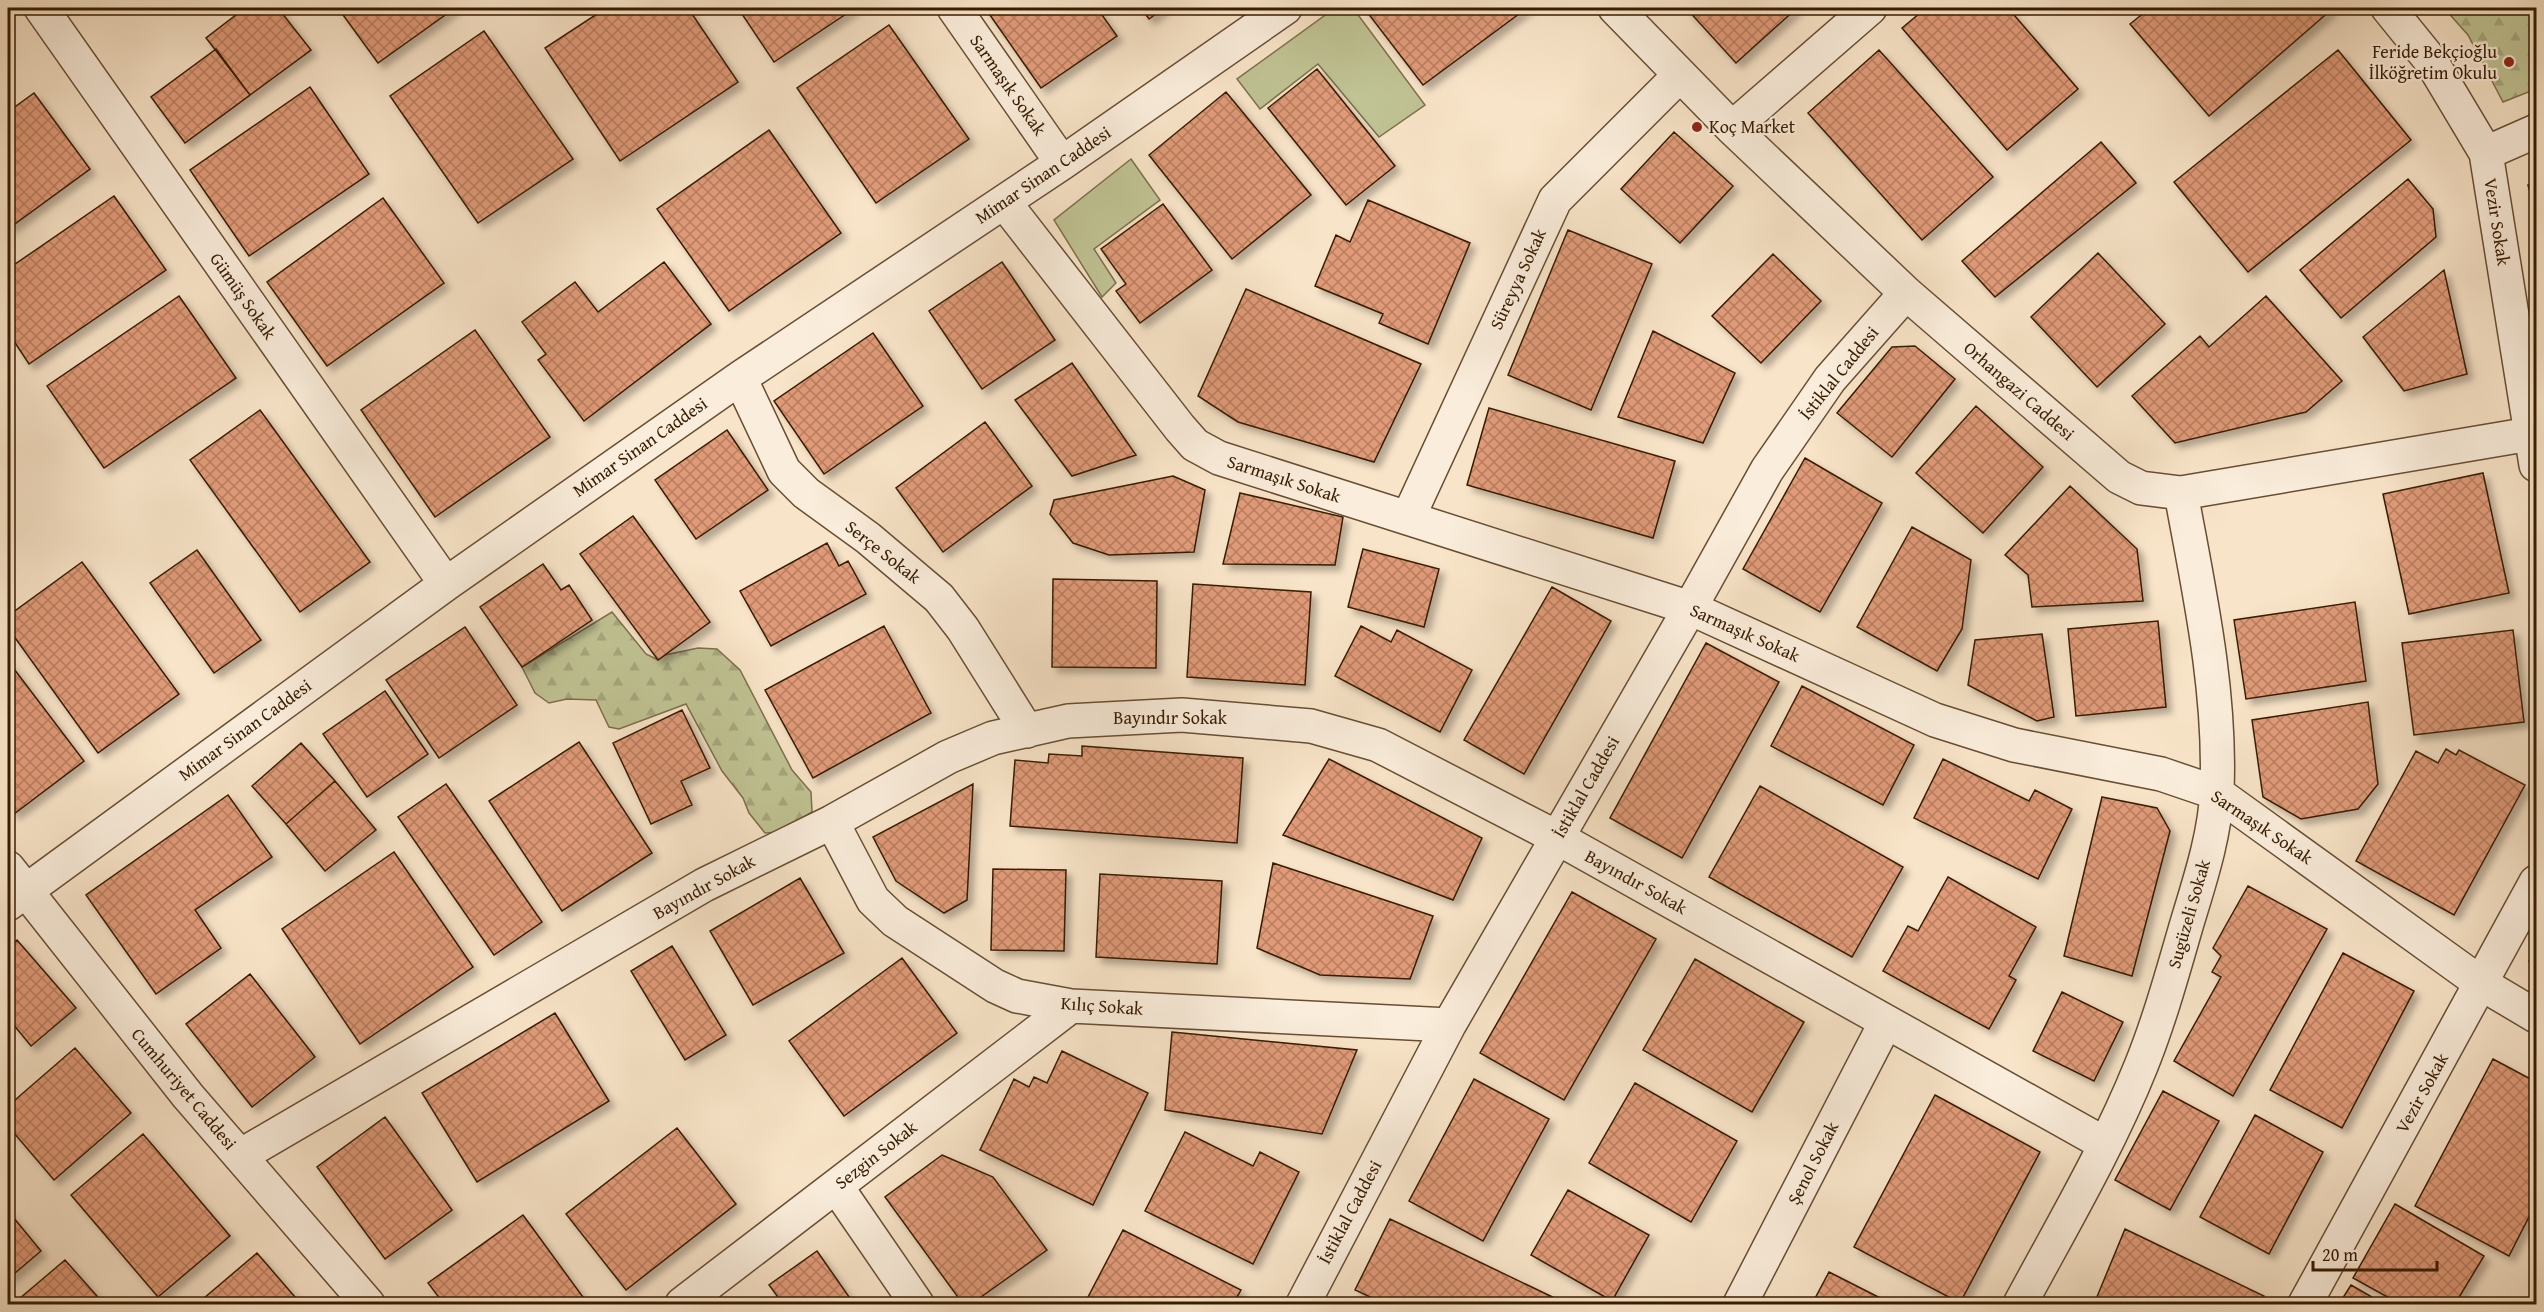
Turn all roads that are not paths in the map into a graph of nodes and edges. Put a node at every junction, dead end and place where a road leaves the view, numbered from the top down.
1 (41, 8) edge
2 (954, 8) edge
3 (1285, 8) edge
4 (1616, 8) edge
5 (1870, 8) edge
6 (2388, 8) edge
7 (1680, 75) junction
8 (1732, 128) junction
9 (2536, 131) edge
10 (2486, 153) junction
11 (1062, 163) junction
12 (1004, 202) junction
13 (1906, 293) junction
14 (740, 378) junction
15 (2535, 444) edge
16 (2181, 493) junction
17 (1408, 518) junction
18 (446, 584) junction
19 (1690, 608) junction
20 (1027, 731) junction
21 (2217, 793) junction
22 (832, 822) junction
23 (1556, 837) junction
24 (2536, 882) edge
25 (14, 887) edge
26 (2482, 984) junction
27 (1071, 1006) junction
28 (2536, 1016) edge
29 (1886, 1022) junction
30 (1449, 1025) junction
31 (2105, 1144) junction
32 (240, 1156) junction
33 (836, 1186) junction
34 (368, 1305) edge
35 (682, 1305) edge
36 (917, 1305) edge
37 (1303, 1305) edge
38 (1740, 1305) edge
39 (2020, 1305) edge
40 (2305, 1305) edge

1 - 18 street, Gümüş Sokak
2 - 11 street, Sarmaşık Sokak
3 - 11 street, Mimar Sinan Caddesi
4 - 7 street, Orhangazi Caddesi
5 - 8 street
6 - 10 street, Vezir Sokak
7 - 8 street, Orhangazi Caddesi
7 - 17 street, Süreyya Sokak
8 - 13 street, Orhangazi Caddesi
9 - 10 street
10 - 15 street, Vezir Sokak
11 - 12 street, Mimar Sinan Caddesi
12 - 14 street, Mimar Sinan Caddesi
12 - 17 street, Sarmaşık Sokak
13 - 16 street, Orhangazi Caddesi
13 - 19 street, İstiklal Caddesi
14 - 18 street, Mimar Sinan Caddesi
14 - 20 street, Serçe Sokak
15 - 16 street, Orhangazi Caddesi
16 - 21 street, Sugüzeli Sokak
17 - 19 street, Sarmaşık Sokak
18 - 25 street, Mimar Sinan Caddesi
19 - 21 street, Sarmaşık Sokak
19 - 23 street, İstiklal Caddesi
20 - 22 street, Bayındır Sokak
20 - 23 street, Bayındır Sokak
21 - 26 street, Sarmaşık Sokak
21 - 31 street, Sugüzeli Sokak
22 - 27 street, Kılıç Sokak
22 - 32 street, Bayındır Sokak
23 - 29 street, Bayındır Sokak
23 - 30 street, İstiklal Caddesi
24 - 26 street, Vezir Sokak
25 - 32 street, Cumhuriyet Caddesi
26 - 28 street, Sarmaşık Sokak
26 - 40 street, Vezir Sokak
27 - 30 street, Kılıç Sokak
27 - 33 street, Sezgin Sokak
29 - 31 street, Bayındır Sokak
29 - 38 street, Şenol Sokak
30 - 37 street, İstiklal Caddesi
31 - 39 street, Sugüzeli Sokak
32 - 34 street, Cumhuriyet Caddesi
33 - 35 street, Sezgin Sokak
33 - 36 street

